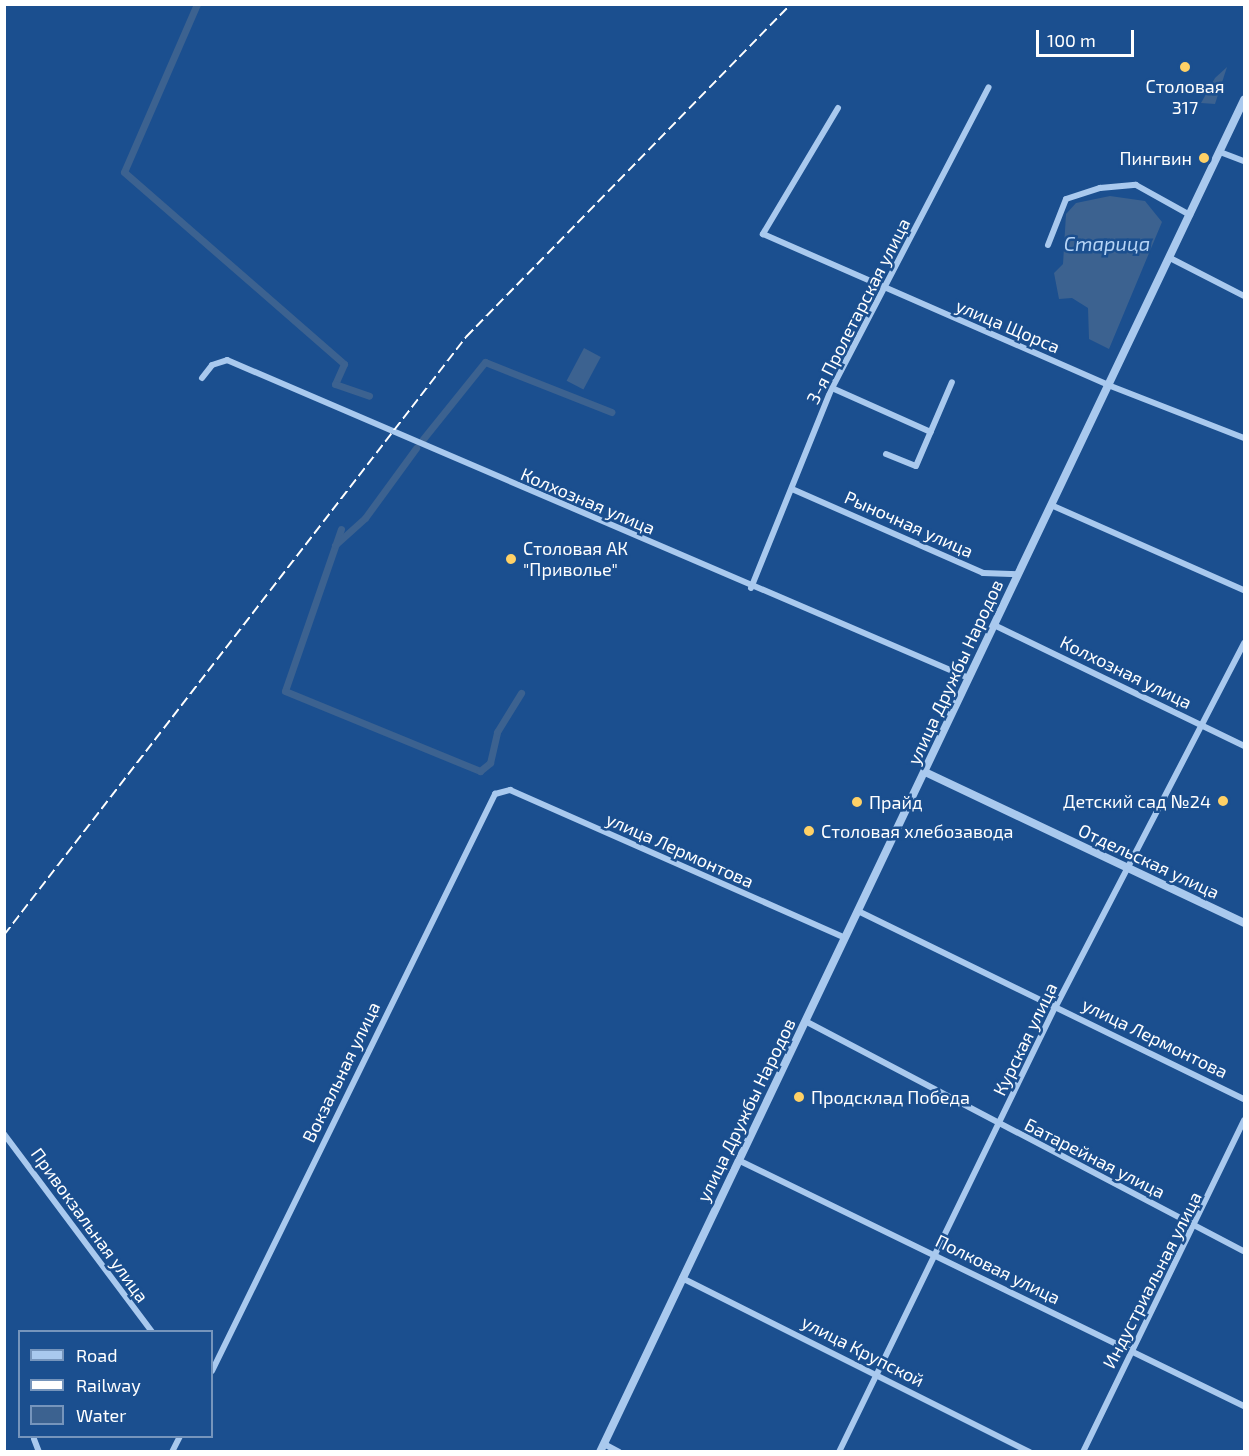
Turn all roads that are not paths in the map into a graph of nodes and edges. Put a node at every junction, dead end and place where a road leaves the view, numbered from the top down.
1 (989, 87) dead end
2 (1245, 100) edge
3 (838, 108) dead end
4 (1220, 152) junction
5 (1245, 160) edge
6 (1190, 215) junction
7 (1048, 245) dead end
8 (1170, 258) junction
9 (884, 289) junction
10 (1245, 296) edge
11 (202, 378) dead end
12 (952, 382) dead end
13 (1108, 385) junction
14 (832, 388) junction
15 (931, 432) junction
16 (1245, 438) edge
17 (886, 454) dead end
18 (792, 489) junction
19 (1051, 505) junction
20 (1018, 574) junction
21 (751, 588) junction
22 (1245, 590) edge
23 (994, 625) junction
24 (1244, 643) edge
25 (969, 678) junction
26 (1200, 724) junction
27 (1245, 746) edge
28 (932, 757) junction
29 (925, 772) junction
30 (943, 780) junction
31 (502, 790) joint
32 (915, 792) junction
33 (1129, 868) junction
34 (858, 911) junction
35 (1245, 923) edge
36 (845, 938) junction
37 (1056, 1006) junction
38 (807, 1022) junction
39 (1245, 1099) edge
40 (1245, 1120) edge
41 (1000, 1125) junction
42 (4, 1134) edge
43 (738, 1160) junction
44 (1196, 1227) junction
45 (1245, 1251) edge
46 (933, 1253) junction
47 (682, 1278) junction
48 (151, 1330) edge
49 (1132, 1352) junction
50 (213, 1369) edge
51 (877, 1374) junction
52 (1245, 1406) edge
53 (179, 1438) edge
54 (34, 1439) dead end
55 (602, 1448) edge
56 (39, 1452) edge
57 (172, 1452) edge
58 (619, 1452) edge
59 (839, 1452) edge
60 (1030, 1452) edge
61 (1083, 1452) edge

1 - 9 street, 3-я Пролетарская улица
2 - 4 street, улица Дружбы Народов
3 - 9 street, улица Щорса
4 - 5 street
4 - 6 street, улица Дружбы Народов
6 - 7 street
6 - 8 street, улица Дружбы Народов
8 - 10 street
8 - 13 street, улица Дружбы Народов
9 - 13 street, улица Щорса
9 - 14 street, 3-я Пролетарская улица
11 - 21 street, Колхозная улица
12 - 15 street
13 - 16 street, улица Щорса
13 - 19 street, улица Дружбы Народов
14 - 15 street
14 - 18 street, 3-я Пролетарская улица
15 - 17 street
18 - 20 street, Рыночная улица
18 - 21 street, 3-я Пролетарская улица
19 - 20 street, улица Дружбы Народов
19 - 22 street
20 - 23 street, улица Дружбы Народов
21 - 25 street, Колхозная улица
23 - 25 street, улица Дружбы Народов
23 - 26 street, Колхозная улица
24 - 26 street, Курская улица
25 - 28 street, улица Дружбы Народов
26 - 27 street, Колхозная улица
26 - 33 street, Курская улица
28 - 29 street, улица Дружбы Народов
28 - 30 street
29 - 30 street, Отдельская улица
29 - 32 street, улица Дружбы Народов
30 - 32 street
30 - 33 street, Отдельская улица
31 - 36 street, улица Лермонтова
31 - 50 street, Вокзальная улица
32 - 34 street, улица Дружбы Народов
33 - 35 street, Отдельская улица
33 - 37 street, Курская улица
34 - 36 street, улица Дружбы Народов
34 - 37 street, улица Лермонтова
36 - 38 street, улица Дружбы Народов
37 - 39 street, улица Лермонтова
37 - 41 street, Курская улица
38 - 41 street, Батарейная улица
38 - 43 street, улица Дружбы Народов
40 - 44 street, Индустриальная улица
41 - 44 street, Батарейная улица
41 - 46 street, Курская улица
42 - 48 street, Привокзальная улица
43 - 46 street, Полковая улица
43 - 47 street, улица Дружбы Народов
44 - 45 street, Батарейная улица
44 - 49 street, Индустриальная улица
46 - 49 street, Полковая улица
46 - 51 street, Курская улица
47 - 51 street, улица Крупской
47 - 55 street, улица Дружбы Народов
49 - 52 street, Полковая улица
49 - 61 street, Индустриальная улица
51 - 59 street, Курская улица
51 - 60 street, улица Крупской
53 - 57 street
54 - 56 street
55 - 58 street

